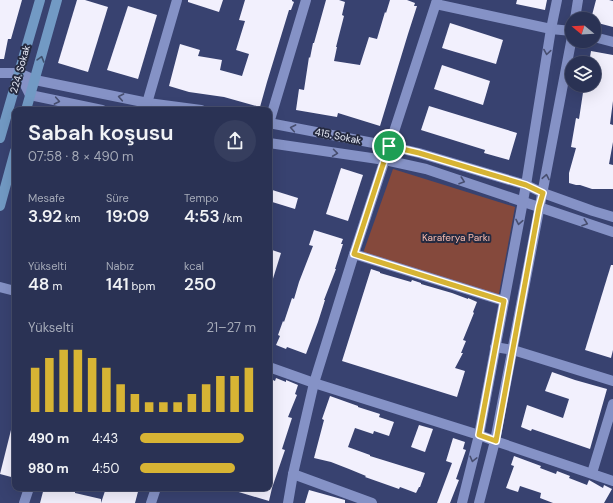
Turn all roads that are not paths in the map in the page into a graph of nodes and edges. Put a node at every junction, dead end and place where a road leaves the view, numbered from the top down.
1 (40, 0) edge
2 (57, 0) edge
3 (177, 0) edge
4 (306, 0) edge
5 (557, 0) edge
6 (578, 0) edge
7 (437, 2) edge
8 (576, 12) edge
9 (551, 29) junction
10 (565, 31) edge
11 (601, 39) edge
12 (613, 42) edge
13 (570, 48) edge
14 (0, 73) edge
15 (19, 73) junction
16 (35, 80) junction
17 (30, 96) junction
18 (146, 106) edge
19 (27, 107) edge
20 (87, 107) edge
21 (160, 107) edge
22 (272, 113) edge
23 (272, 124) edge
24 (0, 138) edge
25 (272, 144) edge
26 (389, 146) junction
27 (385, 160) junction
28 (12, 162) edge
29 (526, 185) junction
30 (543, 193) junction
31 (523, 201) junction
32 (0, 206) edge
33 (539, 207) junction
34 (613, 217) edge
35 (613, 232) edge
36 (354, 254) junction
37 (0, 287) edge
38 (12, 290) edge
39 (504, 301) junction
40 (495, 347) junction
41 (513, 350) junction
42 (272, 368) edge
43 (613, 381) edge
44 (314, 383) junction
45 (613, 404) edge
46 (479, 435) junction
47 (496, 441) junction
48 (293, 474) junction
49 (592, 474) junction
50 (613, 481) edge
51 (28, 491) edge
52 (155, 491) edge
53 (24, 503) edge
54 (151, 503) edge
55 (288, 503) edge
56 (372, 503) edge
57 (462, 503) edge
58 (479, 503) edge

1 - 15 street, 224. Sokak
16 -> 2 street, 224. Sokak
3 - 18 street
4 - 22 street
5 - 9 street
6 - 8 street
7 - 9 street
7 - 26 street
9 - 10 street
9 -> 29 street
11 - 12 street
30 -> 13 street
14 - 15 street
15 - 16 street
15 - 17 street
15 - 24 street, 224. Sokak
16 - 17 street, 224. Sokak
18 -> 16 street
17 - 19 street, 224. Sokak
17 -> 20 street
18 - 21 street
26 -> 23 street, 415. Sokak
25 -> 27 street, 415. Sokak
26 - 27 street
26 - 29 street, 415. Sokak
27 -> 31 street, 415. Sokak
27 - 36 street
28 - 32 street
29 - 30 street, 415. Sokak
29 - 31 street
30 - 33 street
30 - 34 street, 415. Sokak
31 - 33 street, 415. Sokak
31 -> 39 street
33 -> 35 street, 415. Sokak
33 - 41 street
36 - 39 street
36 - 44 street
37 - 38 street
39 - 40 street
40 - 41 street
40 - 46 street
41 - 43 street
41 - 47 street
42 - 44 street
44 - 46 street
44 - 48 street
45 - 49 street
46 - 47 street
46 -> 57 street
47 - 49 street
47 - 58 street
48 - 55 street
48 - 56 street
49 - 50 street
51 - 53 street
52 - 54 street

